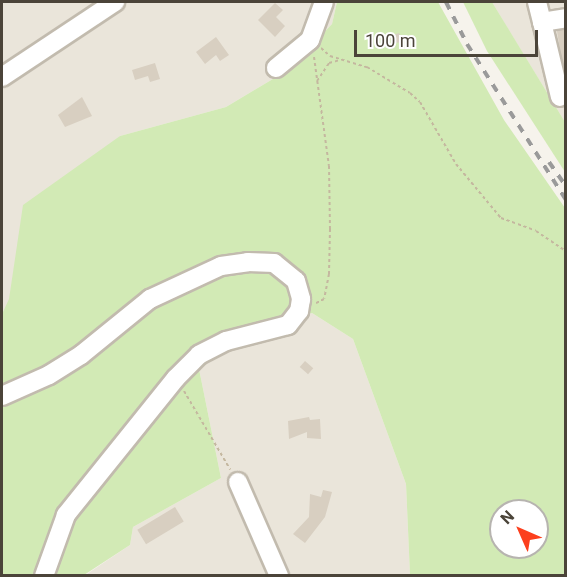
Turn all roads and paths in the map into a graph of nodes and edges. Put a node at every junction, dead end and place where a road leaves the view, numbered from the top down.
1 (115, 2) edge
2 (324, 2) edge
3 (537, 2) edge
4 (566, 18) edge
5 (542, 22) junction
6 (310, 40) junction
7 (342, 59) junction
8 (276, 68) dead end
9 (2, 77) edge
10 (317, 81) junction
11 (560, 97) dead end
12 (566, 251) edge
13 (299, 311) junction
14 (176, 378) junction
15 (2, 396) edge
16 (238, 482) joint
17 (45, 576) edge
18 (279, 576) edge

1 - 9 street
2 - 6 street
3 - 5 street
4 - 5 street
5 - 11 street
6 - 7 path
6 - 8 street
6 - 10 path
7 - 10 path
7 - 12 path
10 - 13 path
13 - 14 street
13 - 15 street
14 - 16 path
14 - 17 street
16 - 18 street

